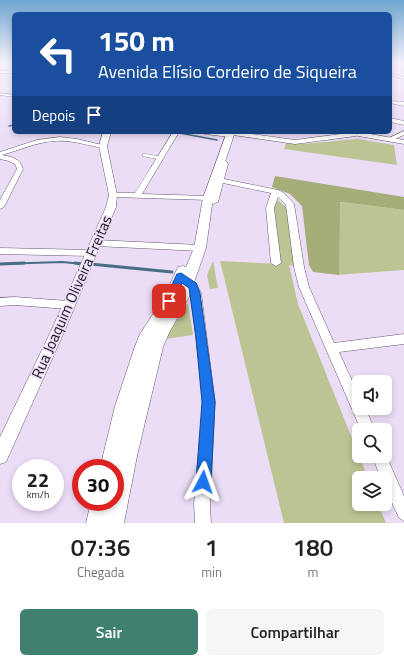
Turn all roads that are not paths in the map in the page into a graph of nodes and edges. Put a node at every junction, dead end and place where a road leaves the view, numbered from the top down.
1 (0, 94) edge
2 (12, 96) edge
3 (392, 102) edge
4 (404, 104) edge
5 (392, 120) edge
6 (404, 123) edge
7 (404, 133) edge
8 (106, 134) edge
9 (175, 134) edge
10 (228, 134) edge
11 (228, 134) edge
12 (235, 134) edge
13 (340, 134) edge
14 (356, 134) edge
15 (390, 139) junction
16 (404, 142) edge
17 (103, 146) junction
18 (144, 155) dead end
19 (0, 156) edge
20 (160, 158) junction
21 (220, 160) junction
22 (221, 180) junction
23 (275, 192) junction
24 (112, 194) junction
25 (138, 195) junction
26 (206, 200) junction
27 (0, 207) edge
28 (96, 243) junction
29 (196, 247) junction
30 (0, 251) edge
31 (88, 261) junction
32 (276, 263) dead end
33 (184, 279) junction
34 (0, 302) edge
35 (68, 304) junction
36 (404, 339) edge
37 (332, 348) junction
38 (365, 423) edge
39 (0, 456) edge
40 (112, 459) edge
41 (382, 463) edge
42 (100, 511) edge
43 (404, 513) edge
44 (97, 523) edge
45 (112, 523) edge
46 (203, 523) edge

1 - 2 street
3 - 4 street
5 - 6 street
7 - 15 street
8 - 17 street, Rua Joaquim Oliveira Freitas
9 - 20 street
10 - 21 main road
11 - 26 main road
12 - 13 street
14 - 15 street
15 - 16 street
17 - 19 street
17 - 24 street, Rua Joaquim Oliveira Freitas
18 - 20 lane
19 - 27 street
20 - 25 street
21 - 22 street
21 - 26 main road
22 - 23 street
22 - 26 street
23 - 32 street
23 - 37 street
24 - 25 street
24 - 28 street, Rua Joaquim Oliveira Freitas
25 - 26 street
26 - 29 main road
28 - 29 street
28 - 31 street, Rua Joaquim Oliveira Freitas
29 - 33 main road
30 - 31 street
31 - 35 street, Rua Joaquim Oliveira Freitas
33 - 40 main road
33 - 45 main road
33 - 46 street
34 - 35 street
35 - 39 street, Rua Joaquim Oliveira Freitas
36 - 37 street
37 - 38 street
41 - 43 street
42 - 44 main road

